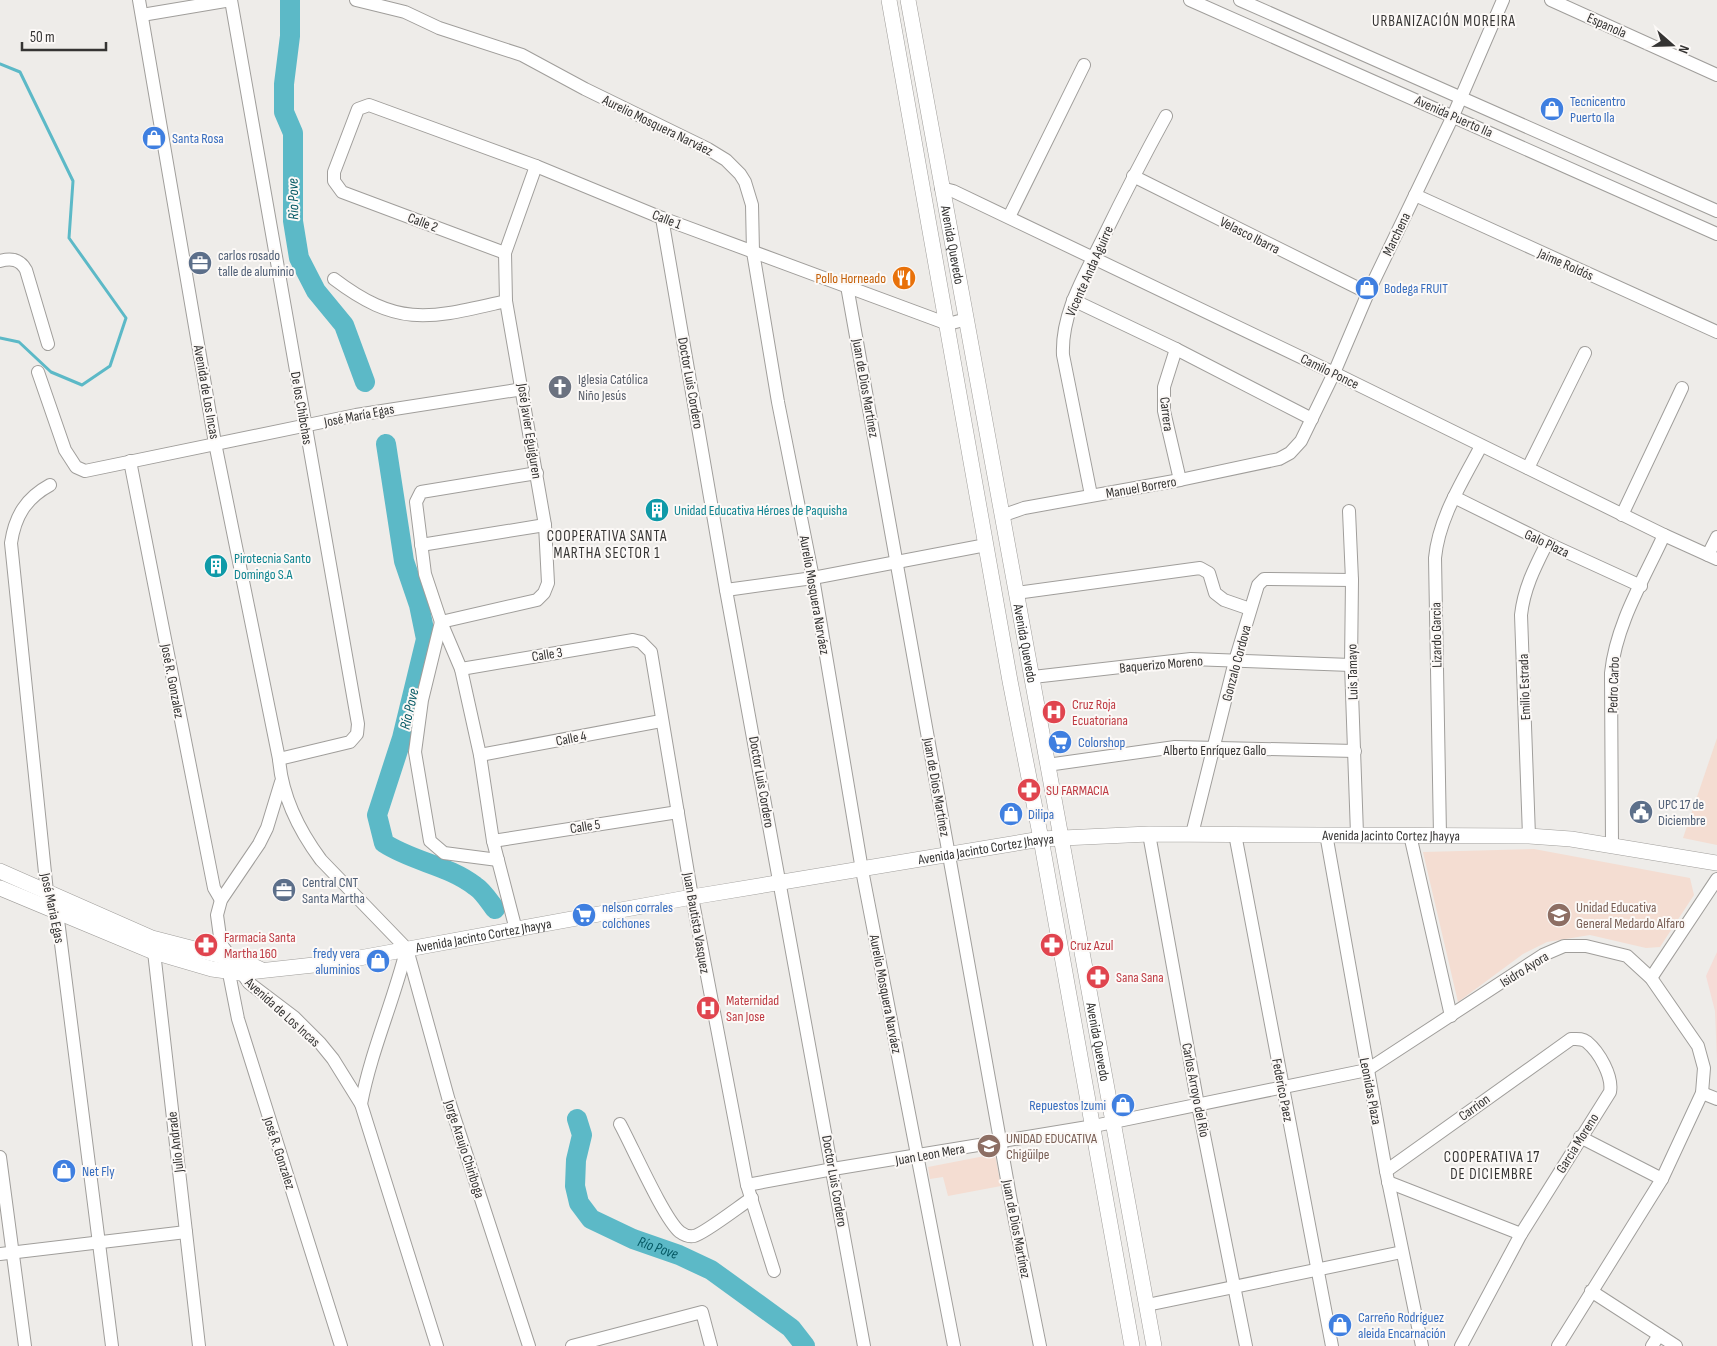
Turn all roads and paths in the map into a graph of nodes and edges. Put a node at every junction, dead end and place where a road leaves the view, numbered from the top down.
1 (139, 0) edge
2 (231, 0) edge
3 (356, 0) edge
4 (889, 0) edge
5 (908, 0) edge
6 (1190, 0) edge
7 (1240, 0) edge
8 (1502, 0) edge
9 (1551, 0) edge
10 (142, 14) junction
11 (1084, 65) dead end
12 (1717, 74) edge
13 (1460, 96) junction
14 (1166, 116) dead end
15 (1453, 116) junction
16 (536, 166) junction
17 (1133, 176) junction
18 (941, 188) junction
19 (342, 192) joint
20 (1415, 195) junction
21 (1717, 211) edge
22 (1009, 217) junction
23 (662, 218) junction
24 (1717, 234) edge
25 (505, 252) junction
26 (753, 252) junction
27 (1094, 257) junction
28 (5, 260) edge
29 (334, 279) dead end
30 (847, 286) junction
31 (1368, 293) junction
32 (506, 300) junction
33 (1073, 300) junction
34 (967, 319) junction
35 (948, 324) junction
36 (1717, 332) edge
37 (48, 344) dead end
38 (1176, 349) junction
39 (1585, 353) dead end
40 (38, 372) dead end
41 (1334, 373) junction
42 (1682, 388) dead end
43 (523, 389) junction
44 (1312, 419) junction
45 (305, 426) junction
46 (215, 443) junction
47 (1481, 446) junction
48 (1279, 459) joint
49 (130, 461) junction
50 (1528, 468) junction
51 (537, 473) junction
52 (1180, 480) junction
53 (50, 485) dead end
54 (1091, 495) junction
55 (1454, 497) junction
56 (1349, 511) dead end
57 (1004, 515) junction
58 (1622, 515) junction
59 (545, 525) junction
60 (1664, 535) junction
61 (1717, 537) edge
62 (1547, 543) junction
63 (421, 545) junction
64 (986, 545) junction
65 (1713, 557) edge
66 (897, 561) junction
67 (813, 578) junction
68 (1352, 580) junction
69 (1641, 586) junction
70 (726, 590) junction
71 (1016, 593) junction
72 (1250, 609) junction
73 (441, 622) junction
74 (633, 640) joint
75 (1236, 660) junction
76 (1351, 665) junction
77 (461, 668) junction
78 (1032, 677) junction
79 (661, 721) junction
80 (1213, 749) junction
81 (1355, 751) junction
82 (480, 755) junction
83 (279, 759) junction
84 (1047, 765) junction
85 (281, 782) junction
86 (678, 812) junction
87 (1149, 834) junction
88 (1192, 834) junction
89 (1235, 834) junction
90 (1326, 834) junction
91 (1357, 834) junction
92 (1410, 834) junction
93 (1440, 835) junction
94 (1529, 836) junction
95 (1061, 838) junction
96 (1041, 839) junction
97 (493, 841) junction
98 (1612, 845) junction
99 (949, 853) junction
100 (498, 860) junction
101 (1717, 863) edge
102 (862, 870) junction
103 (0, 872) edge
104 (1717, 879) edge
105 (780, 884) junction
106 (0, 888) edge
107 (47, 892) junction
108 (692, 897) junction
109 (221, 900) junction
110 (57, 912) junction
111 (512, 931) junction
112 (153, 945) junction
113 (407, 949) junction
114 (232, 965) junction
115 (1651, 978) junction
116 (1451, 1016) junction
117 (1563, 1043) joint
118 (1367, 1070) junction
119 (1282, 1089) junction
120 (1702, 1093) junction
121 (1717, 1099) edge
122 (361, 1104) junction
123 (1198, 1105) junction
124 (1113, 1122) junction
125 (620, 1124) dead end
126 (1094, 1126) junction
127 (1580, 1137) junction
128 (1002, 1141) junction
129 (918, 1156) junction
130 (0, 1157) edge
131 (833, 1169) junction
132 (1387, 1177) junction
133 (1662, 1179) junction
134 (747, 1185) junction
135 (752, 1198) junction
136 (186, 1232) junction
137 (1521, 1234) junction
138 (98, 1242) junction
139 (1402, 1252) junction
140 (6, 1253) edge
141 (1318, 1269) junction
142 (774, 1272) dead end
143 (1235, 1286) junction
144 (1591, 1291) junction
145 (1147, 1305) junction
146 (1655, 1340) edge
147 (25, 1346) edge
148 (112, 1346) edge
149 (199, 1346) edge
150 (341, 1346) edge
151 (437, 1346) edge
152 (529, 1346) edge
153 (572, 1346) edge
154 (712, 1346) edge
155 (864, 1346) edge
156 (954, 1346) edge
157 (1040, 1346) edge
158 (1132, 1346) edge
159 (1154, 1346) edge
160 (1246, 1346) edge
161 (1332, 1346) edge
162 (1422, 1346) edge
163 (1461, 1346) edge
164 (1558, 1346) edge
165 (1676, 1346) edge

1 - 10 street, Avenida de Los Incas
2 - 10 street
2 - 45 street, De los Chibchas
3 - 26 street, Aurelio Mosquera Narváez
4 - 35 main road, Avenida Quevedo
5 - 18 main road, Avenida Quevedo
6 - 15 street, Avenida Puerto Ila
7 - 13 street, Avenida Puerto Ila
8 - 13 street, Marchena
9 - 12 street, Espanola
10 - 46 street, Avenida de Los Incas
11 - 22 street
13 - 15 street, Marchena
13 - 21 street, Avenida Puerto Ila
14 - 17 street, Vicente Anda Aguirre
15 - 20 street, Marchena
15 - 24 street, Avenida Puerto Ila
16 - 19 street, Calle 1
16 - 23 street, Calle 1
16 - 25 street, José Javier Eguiguren
17 - 27 street, Vicente Anda Aguirre
17 - 31 street, Velasco Ibarra
18 - 22 street, Camilo Ponce
18 - 34 main road, Avenida Quevedo
19 - 25 street, Calle 2
20 - 31 street, Marchena
20 - 36 street, Jaime Roldós
22 - 27 street, Camilo Ponce
23 - 26 street, Calle 1
23 - 70 street, Doctor Luis Cordero
25 - 32 street, José Javier Eguiguren
26 - 30 street, Calle 1
26 - 67 street, Aurelio Mosquera Narváez
27 - 33 street, Vicente Anda Aguirre
27 - 41 street, Camilo Ponce
28 - 37 street
29 - 32 street
30 - 35 street, Calle 1
30 - 66 street, Juan de Dios Martínez
31 - 41 street, Marchena
32 - 43 street, José Javier Eguiguren
33 - 38 street
33 - 54 street, Vicente Anda Aguirre
34 - 35 street
34 - 57 main road, Avenida Quevedo
35 - 64 main road, Avenida Quevedo
38 - 44 street
38 - 52 street, Carrera
39 - 50 street
40 - 49 street, José María Egas
41 - 44 street, Marchena
41 - 47 street, Camilo Ponce
42 - 58 street
43 - 45 street, José María Egas
43 - 51 street, José Javier Eguiguren
44 - 48 street, Marchena
45 - 46 street, José María Egas
45 - 83 street, De los Chibchas
46 - 49 street, José María Egas
46 - 83 street, Avenida de Los Incas
47 - 50 street, Camilo Ponce
47 - 55 street, Lizardo Garcia
48 - 52 street, Manuel Borrero
49 - 109 street, José R. Gonzalez
50 - 58 street, Camilo Ponce
51 - 59 street, José Javier Eguiguren
51 - 63 street
52 - 54 street, Manuel Borrero
53 - 107 street, José Maria Egas
54 - 57 street, Manuel Borrero
55 - 62 street, Galo Plaza
55 - 93 street, Lizardo Garcia
56 - 68 street, Luis Tamayo
57 - 71 main road, Avenida Quevedo
58 - 60 street, Camilo Ponce
59 - 63 street
59 - 73 street, José Javier Eguiguren
60 - 65 street, Camilo Ponce
60 - 69 street, Pedro Carbo
61 - 65 street
62 - 69 street, Galo Plaza
62 - 94 street, Emilio Estrada
63 - 73 street
64 - 66 street
64 - 96 main road, Avenida Quevedo
66 - 67 street
66 - 99 street, Juan de Dios Martínez
67 - 70 street
67 - 102 street, Aurelio Mosquera Narváez
68 - 72 street, Gonzalo Cordova
68 - 76 street, Luis Tamayo
69 - 98 street, Pedro Carbo
70 - 105 street, Doctor Luis Cordero
71 - 72 street
71 - 78 main road, Avenida Quevedo
72 - 75 street, Gonzalo Cordova
73 - 77 street
73 - 100 street
74 - 77 street, Calle 3
74 - 79 street, Juan Bautista Vasquez
75 - 76 street, Baquerizo Moreno
75 - 78 street, Baquerizo Moreno
75 - 80 street, Gonzalo Cordova
76 - 81 street, Luis Tamayo
77 - 82 street
78 - 84 main road, Avenida Quevedo
79 - 82 street, Calle 4
79 - 86 street, Juan Bautista Vasquez
80 - 81 street, Alberto Enríquez Gallo
80 - 84 street, Alberto Enríquez Gallo
80 - 88 street, Gonzalo Cordova
81 - 91 street, Luis Tamayo
82 - 97 street
83 - 85 street, Avenida de Los Incas
84 - 95 main road, Avenida Quevedo
85 - 109 street, Avenida de Los Incas
85 - 113 street, Avenida de Los Incas
86 - 97 street, Calle 5
86 - 108 street, Juan Bautista Vasquez
87 - 88 main road, Avenida Jacinto Cortez Jhayya
87 - 95 main road, Avenida Jacinto Cortez Jhayya
87 - 123 street, Carlos Arroyo del Rio
88 - 89 main road, Avenida Jacinto Cortez Jhayya
89 - 90 main road, Avenida Jacinto Cortez Jhayya
89 - 119 street, Federico Paez
90 - 91 main road, Avenida Jacinto Cortez Jhayya
90 - 118 street, Leonidas Plaza
91 - 92 main road, Avenida Jacinto Cortez Jhayya
92 - 93 main road, Avenida Jacinto Cortez Jhayya
92 - 116 street
93 - 94 main road, Avenida Jacinto Cortez Jhayya
94 - 98 main road, Avenida Jacinto Cortez Jhayya
95 - 96 main road, Avenida Jacinto Cortez Jhayya
95 - 124 main road, Avenida Quevedo
96 - 99 main road, Avenida Jacinto Cortez Jhayya
96 - 126 main road, Avenida Quevedo
97 - 100 street
98 - 101 main road, Avenida Jacinto Cortez Jhayya
99 - 102 main road, Avenida Jacinto Cortez Jhayya
99 - 128 street, Juan de Dios Martínez
100 - 111 street
102 - 105 main road, Avenida Jacinto Cortez Jhayya
102 - 129 street, Aurelio Mosquera Narváez
103 - 107 main road, Avenida Jacinto Cortez Jhayya
104 - 115 street
105 - 108 main road, Avenida Jacinto Cortez Jhayya
105 - 131 street, Doctor Luis Cordero
106 - 110 main road, Avenida Jacinto Cortez Jhayya
107 - 110 street, José Maria Egas
107 - 112 main road, Avenida Jacinto Cortez Jhayya
108 - 111 main road, Avenida Jacinto Cortez Jhayya
108 - 134 street, Juan Bautista Vasquez
109 - 114 street, Avenida de Los Incas
110 - 112 main road, Avenida Jacinto Cortez Jhayya
110 - 138 street, José Maria Egas
111 - 113 main road, Avenida Jacinto Cortez Jhayya
112 - 114 main road, Avenida Jacinto Cortez Jhayya
112 - 136 street, Julio Andrade
113 - 114 main road, Avenida Jacinto Cortez Jhayya
113 - 122 street
113 - 152 street, Jorge Araujo Chiriboga
114 - 122 street, Avenida de Los Incas
114 - 150 street, José R. Gonzalez
115 - 116 street, Isidro Ayora
115 - 120 street, Isidro Ayora
116 - 118 street, Isidro Ayora
117 - 127 street, Garcia Moreno
117 - 132 street, Carrion
118 - 119 street, Isidro Ayora
118 - 132 street, Leonidas Plaza
119 - 123 street, Isidro Ayora
119 - 141 street, Federico Paez
120 - 121 street
120 - 133 street, Isidro Ayora
122 - 151 street, Avenida de Los Incas
123 - 124 street, Isidro Ayora
123 - 143 street, Carlos Arroyo del Rio
124 - 126 street, Juan Leon Mera
124 - 145 main road, Avenida Quevedo
125 - 135 street
126 - 128 street, Juan Leon Mera
126 - 158 main road, Avenida Quevedo
127 - 133 street
127 - 137 street, Garcia Moreno
128 - 129 street, Juan Leon Mera
128 - 157 street, Juan de Dios Martínez
129 - 131 street, Juan Leon Mera
129 - 156 street, Aurelio Mosquera Narváez
130 - 140 street
131 - 134 street, Juan Leon Mera
131 - 155 street, Doctor Luis Cordero
132 - 137 street
132 - 139 street, Leonidas Plaza
133 - 144 street, Isidro Ayora
134 - 135 street, Juan Bautista Vasquez
135 - 142 street, Juan Bautista Vasquez
136 - 138 street
136 - 149 street, Julio Andrade
137 - 163 street, Garcia Moreno
138 - 140 street
138 - 148 street, José Maria Egas
139 - 141 street
139 - 162 street, Leonidas Plaza
140 - 147 street
141 - 143 street
141 - 161 street, Federico Paez
143 - 145 street
143 - 160 street, Carlos Arroyo del Rio
144 - 146 street
144 - 164 street, Isidro Ayora
145 - 159 main road, Avenida Quevedo
146 - 165 street
153 - 154 street

